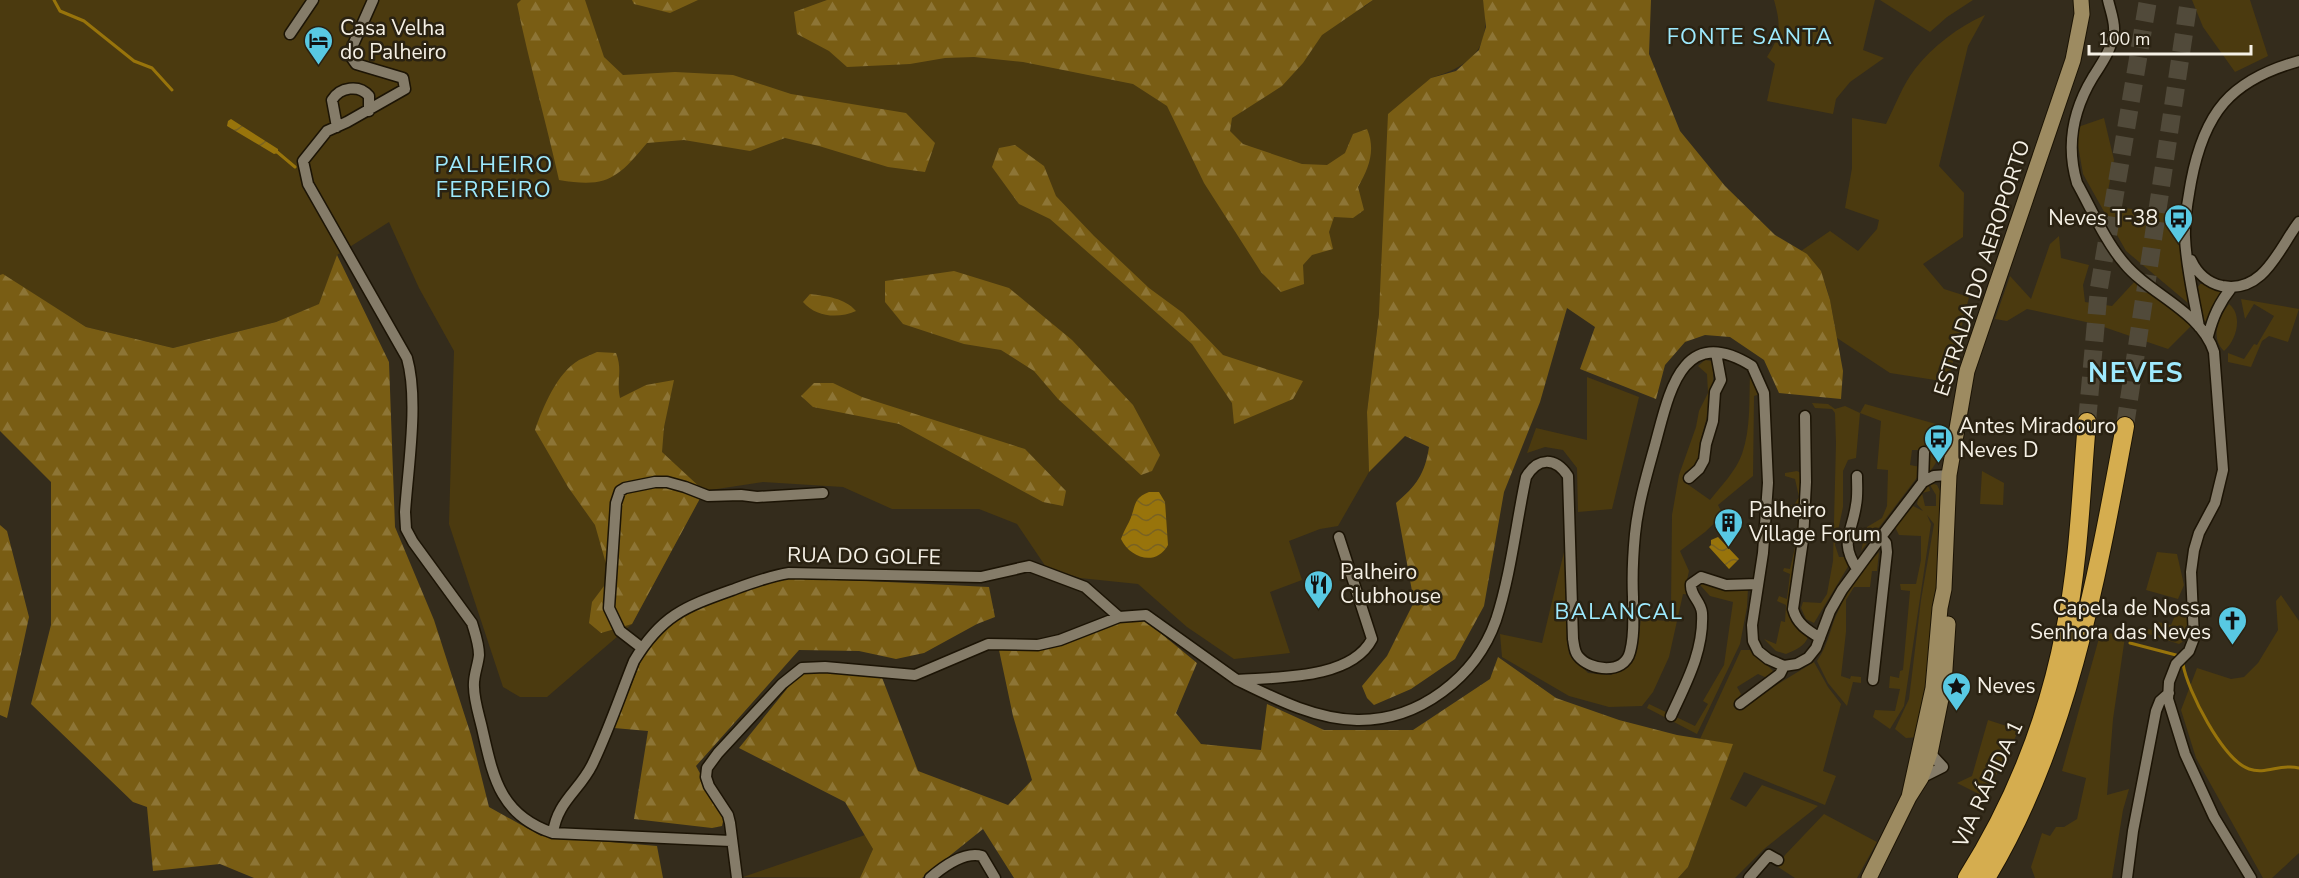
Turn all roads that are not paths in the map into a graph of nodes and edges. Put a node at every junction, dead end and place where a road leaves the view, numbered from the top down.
1 (313, 0) edge
2 (374, 0) edge
3 (2081, 0) edge
4 (2108, 0) edge
5 (290, 34) dead end
6 (2299, 61) edge
7 (369, 111) junction
8 (337, 127) junction
9 (2299, 222) edge
10 (2188, 255) junction
11 (2232, 288) junction
12 (2199, 327) junction
13 (2208, 336) junction
14 (1716, 353) junction
15 (1805, 416) dead end
16 (2087, 422) tunnel mouth
17 (2125, 426) tunnel mouth
18 (1924, 452) dead end
19 (1949, 475) junction
20 (1857, 477) dead end
21 (1689, 478) dead end
22 (1923, 482) junction
23 (823, 493) dead end
24 (1339, 537) dead end
25 (1881, 537) junction
26 (1857, 569) junction
27 (1757, 584) junction
28 (1944, 590) junction
29 (1119, 617) junction
30 (1820, 638) junction
31 (642, 648) junction
32 (1784, 666) junction
33 (1237, 680) junction
34 (1873, 680) dead end
35 (2169, 693) junction
36 (1932, 699) junction
37 (1740, 704) dead end
38 (1671, 716) dead end
39 (1930, 753) junction
40 (1921, 778) junction
41 (1909, 797) junction
42 (553, 833) junction
43 (731, 841) junction
44 (1778, 860) dead end
45 (737, 878) edge
46 (930, 878) edge
47 (995, 878) edge
48 (1749, 878) edge
49 (1869, 878) edge
50 (1967, 878) edge
51 (1986, 878) edge
52 (2127, 878) edge
53 (2251, 878) edge

1 - 5 street
2 - 7 street
3 - 19 main road, ESTRADA DO AEROPORTO
4 - 12 street
6 - 10 street
7 - 8 street
7 - 8 street
8 - 42 street
9 - 11 street
10 - 11 street
10 - 12 street
11 - 13 street
12 - 13 street
13 - 35 street
14 - 21 street
14 - 27 street
14 - 33 street
15 - 30 street
16 - 50 highway, VIA RÁPIDA 1
17 - 51 highway, VIA RÁPIDA 1
18 - 22 street
19 - 22 street
19 - 28 main road, ESTRADA DO AEROPORTO
20 - 26 street
22 - 25 street
23 - 31 street
24 - 33 street
25 - 26 street
25 - 34 street
26 - 30 street
27 - 32 street
27 - 38 street
28 - 36 main road, ESTRADA DO AEROPORTO
28 - 39 main road, ESTRADA DO AEROPORTO
29 - 31 street, RUA DO GOLFE
29 - 33 street
29 - 43 street
30 - 32 street
31 - 42 street, RUA DO GOLFE
32 - 37 street
35 - 52 street
35 - 53 street
36 - 39 main road
36 - 41 main road, ESTRADA DO AEROPORTO
39 - 40 main road, ESTRADA DO AEROPORTO
39 - 40 street
40 - 41 main road, ESTRADA DO AEROPORTO
41 - 49 main road, ESTRADA DO AEROPORTO
42 - 43 street
43 - 45 street
44 - 48 street
46 - 47 street

